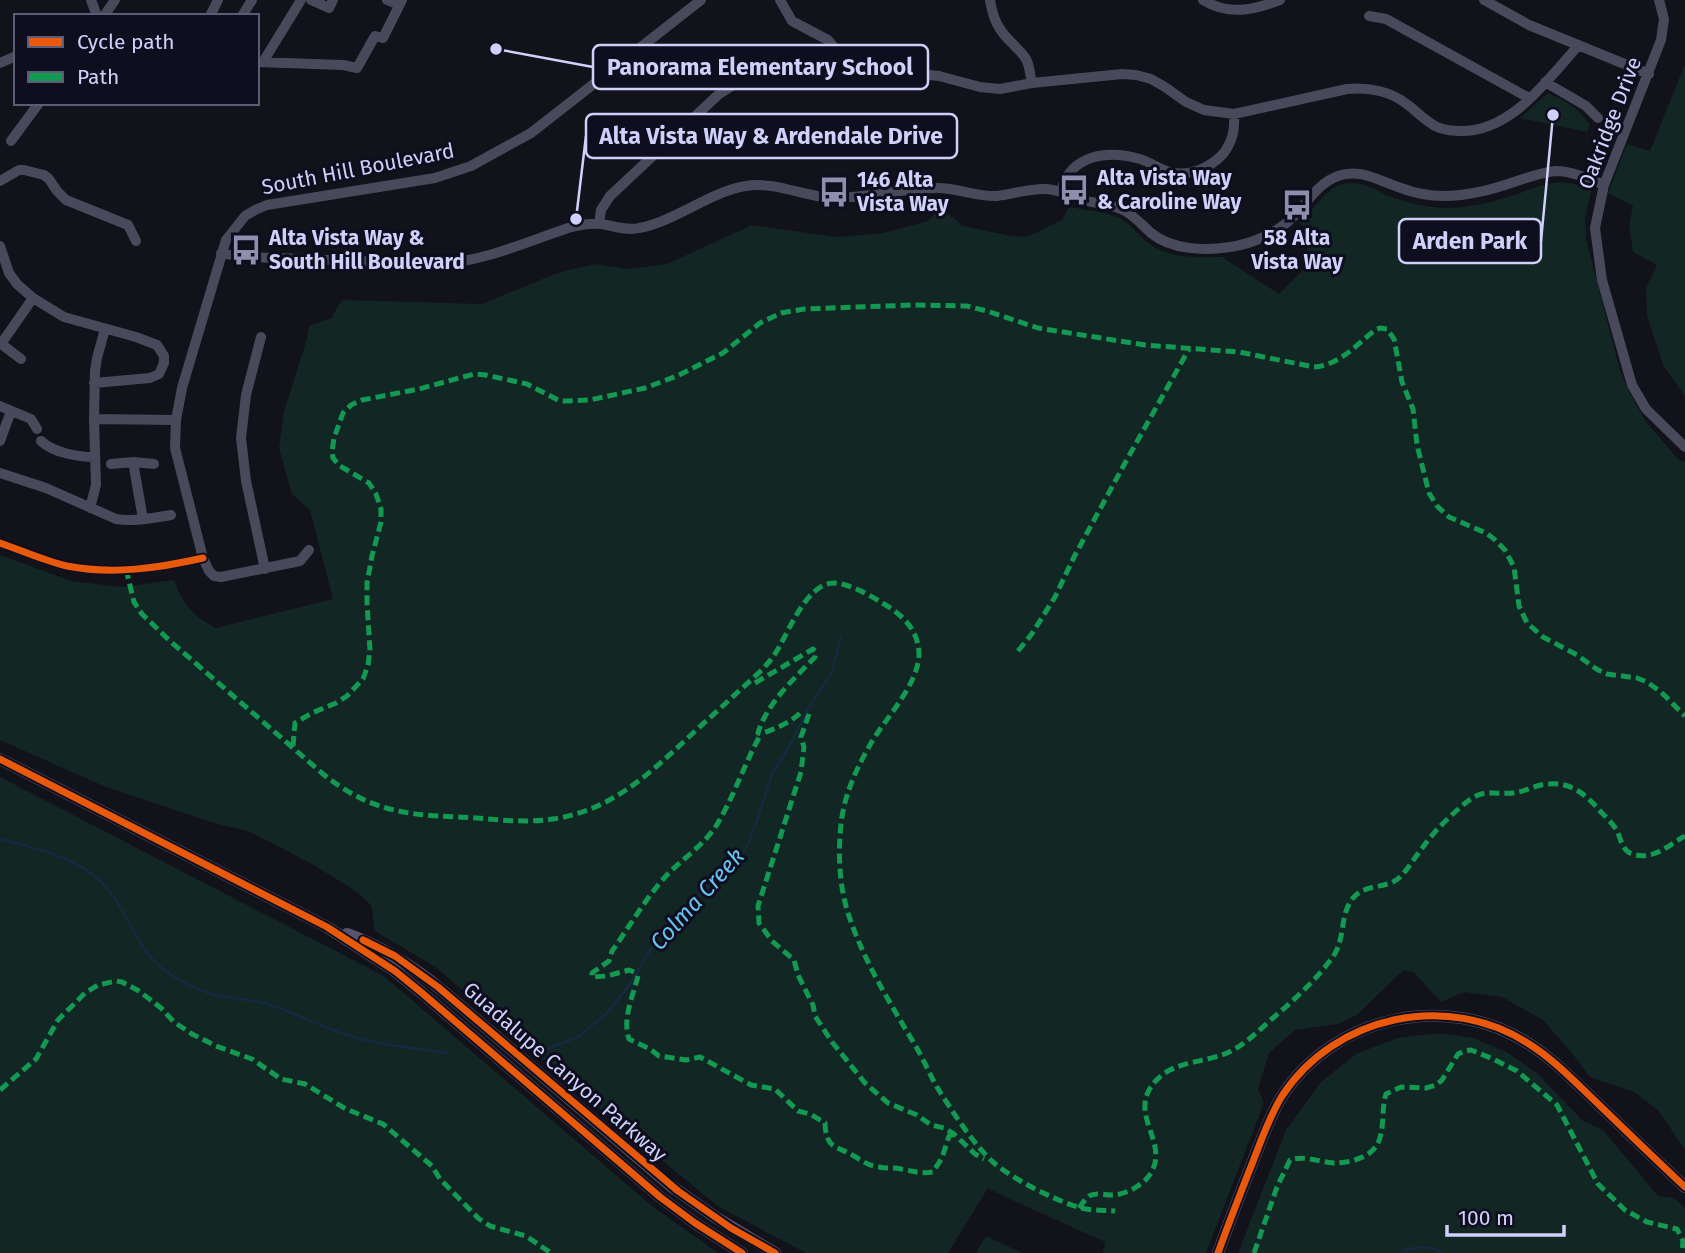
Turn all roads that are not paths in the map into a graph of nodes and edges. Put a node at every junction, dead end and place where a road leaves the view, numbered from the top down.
1 (301, 0) edge
2 (311, 0) edge
3 (332, 0) edge
4 (387, 0) edge
5 (701, 0) edge
6 (780, 0) edge
7 (990, 0) edge
8 (1203, 0) edge
9 (1280, 0) edge
10 (1484, 0) edge
11 (1659, 0) edge
12 (400, 3) edge
13 (1369, 16) dead end
14 (1578, 46) junction
15 (260, 62) edge
16 (1649, 74) junction
17 (849, 82) junction
18 (1545, 82) junction
19 (1032, 83) junction
20 (1529, 98) junction
21 (38, 105) edge
22 (1234, 114) junction
23 (1598, 118) dead end
24 (11, 141) dead end
25 (0, 181) edge
26 (1604, 185) junction
27 (1061, 191) junction
28 (600, 224) junction
29 (136, 242) dead end
30 (0, 247) edge
31 (221, 253) junction
32 (33, 298) junction
33 (105, 329) junction
34 (261, 337) dead end
35 (0, 343) edge
36 (21, 359) dead end
37 (94, 383) junction
38 (0, 406) edge
39 (11, 411) junction
40 (94, 419) junction
41 (176, 420) junction
42 (37, 429) dead end
43 (0, 441) edge
44 (41, 441) dead end
45 (1685, 447) edge
46 (95, 457) junction
47 (133, 462) junction
48 (111, 464) dead end
49 (154, 464) dead end
50 (0, 473) edge
51 (90, 508) junction
52 (172, 515) dead end
53 (143, 520) junction
54 (0, 543) edge
55 (309, 550) dead end
56 (202, 558) junction
57 (265, 569) junction
58 (0, 759) edge
59 (327, 927) junction
60 (1685, 1187) edge
61 (742, 1253) edge
62 (775, 1253) edge
63 (1218, 1253) edge

1 - 15 street
2 - 3 street
4 - 12 street
5 - 31 street, South Hill Boulevard
6 - 17 street
7 - 19 street
8 - 9 street
10 - 14 street
11 - 16 street, Oakridge Drive
12 - 15 street
13 - 20 street
14 - 16 street
14 - 18 street
16 - 26 street, Oakridge Drive
17 - 19 street
17 - 28 street
18 - 20 street
18 - 23 street
19 - 22 street
20 - 22 street
21 - 24 street
22 - 27 street
25 - 29 street
26 - 27 street
26 - 45 street, Oakridge Drive
27 - 28 street
28 - 31 street
30 - 32 street
31 - 41 street, South Hill Boulevard
32 - 33 street
32 - 35 street
33 - 37 street
33 - 37 street
34 - 57 street
35 - 36 street
37 - 40 street
38 - 39 street
39 - 42 street
39 - 43 street
40 - 41 street
40 - 46 street
41 - 56 street, South Hill Boulevard
44 - 46 street
46 - 51 street
47 - 48 street
47 - 49 street
47 - 53 street
50 - 51 street
51 - 53 street
52 - 53 street
54 - 56 street
55 - 57 street
56 - 57 street
58 - 59 main road, Guadalupe Canyon Parkway
59 - 61 main road, Guadalupe Canyon Parkway
59 - 62 main road, Guadalupe Canyon Parkway
60 - 63 main road

